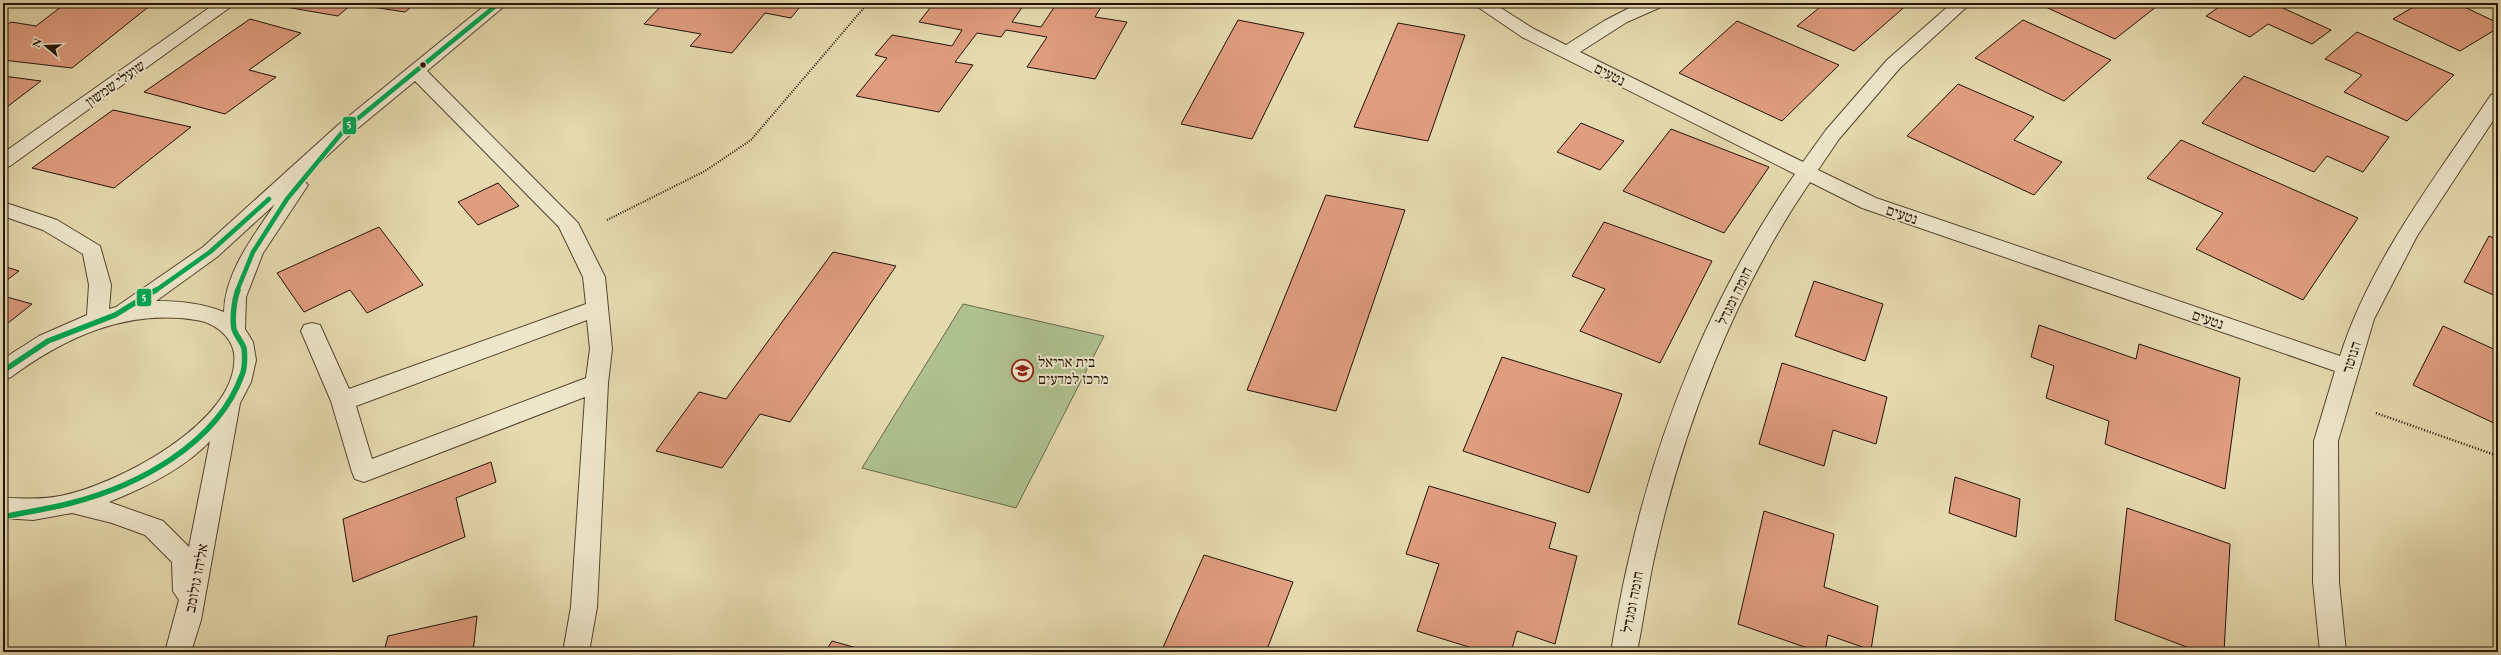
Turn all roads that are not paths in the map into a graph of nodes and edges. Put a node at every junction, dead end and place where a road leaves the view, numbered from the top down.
1 (226, 3) edge
2 (499, 3) edge
3 (1481, 3) edge
4 (1655, 3) edge
5 (1962, 3) edge
6 (1567, 52) junction
7 (416, 71) junction
8 (2498, 99) edge
9 (345, 129) junction
10 (3, 162) edge
11 (1805, 172) junction
12 (3, 209) edge
13 (597, 308) junction
14 (106, 318) junction
15 (234, 329) junction
16 (312, 331) dead end
17 (2348, 367) junction
18 (3, 371) edge
19 (597, 384) junction
20 (343, 401) junction
21 (229, 403) junction
22 (72, 503) junction
23 (3, 508) edge
24 (33, 510) junction
25 (3, 517) edge
26 (188, 620) junction
27 (178, 652) edge
28 (576, 652) edge
29 (1624, 652) edge
30 (2333, 652) edge

1 - 10 street, שועלי שמשון
2 - 7 street
3 - 6 street, נטעים
4 - 6 street
5 - 11 street, חומה ומגדל
6 - 11 street, נטעים
7 - 9 street
7 - 13 street
8 - 17 street, הנוטר
9 - 14 street
9 - 15 street
11 - 17 street, נטעים
11 - 29 street, חומה ומגדל
12 - 14 street
13 - 19 street
13 - 20 street
14 - 15 street
14 - 18 street
15 - 21 street
16 - 20 street
17 - 30 street, הנוטר
19 - 20 street
19 - 28 street
21 - 22 street
21 - 26 street, אליהו גולומב
22 - 24 street
22 - 26 street, אליהו גולומב
23 - 24 street
24 - 25 street
26 - 27 street

